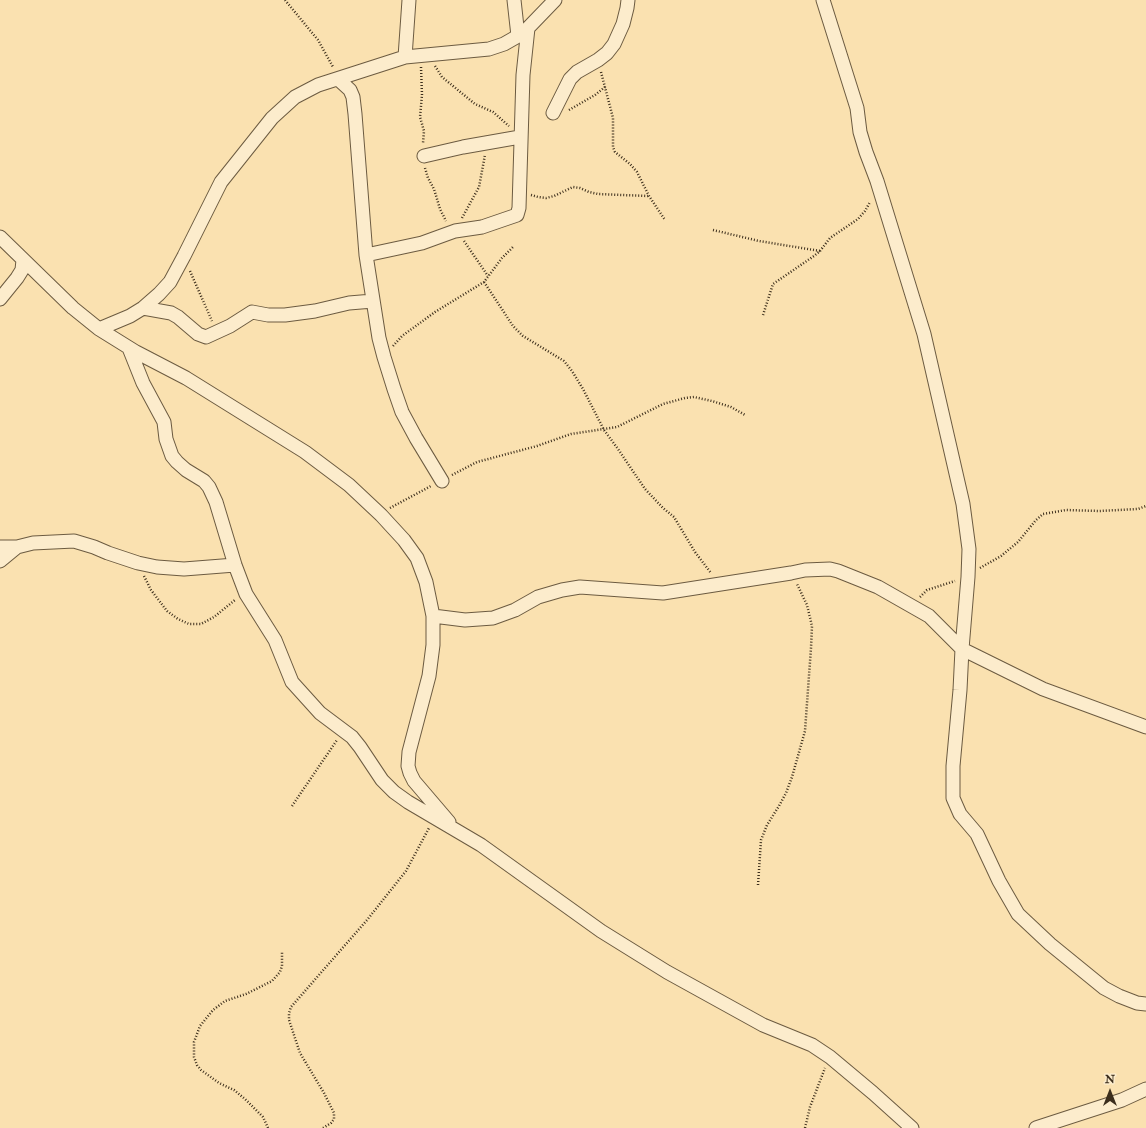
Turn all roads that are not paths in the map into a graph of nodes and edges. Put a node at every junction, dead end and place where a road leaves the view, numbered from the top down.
1 (409, 0) edge
2 (514, 0) edge
3 (555, 0) edge
4 (628, 0) edge
5 (823, 0) edge
6 (523, 32) junction
7 (405, 57) junction
8 (338, 79) junction
9 (553, 113) dead end
10 (520, 137) junction
11 (424, 156) dead end
12 (0, 237) edge
13 (366, 255) junction
14 (23, 260) junction
15 (0, 299) edge
16 (373, 301) junction
17 (143, 308) junction
18 (99, 329) junction
19 (129, 348) junction
20 (442, 481) road end
21 (0, 547) edge
22 (18, 547) junction
23 (0, 562) edge
24 (235, 565) junction
25 (433, 616) junction
26 (962, 648) junction
27 (1146, 727) edge
28 (455, 829) junction
29 (1146, 1004) edge
30 (1146, 1089) edge
31 (912, 1128) edge
32 (1036, 1128) edge

1 - 7 street
2 - 6 street
3 - 6 street
4 - 9 street
5 - 26 street
6 - 7 street
6 - 10 street
7 - 8 street
8 - 13 street
8 - 17 street
10 - 11 street
10 - 13 street
12 - 14 street
13 - 16 street
14 - 15 street
14 - 18 street
16 - 17 street
16 - 20 street
17 - 18 street
18 - 19 street
19 - 24 street
19 - 25 street
21 - 22 street
22 - 23 street
22 - 24 street
24 - 28 street
25 - 26 street
25 - 28 street
26 - 27 street
26 - 29 street
28 - 31 street
30 - 32 street

